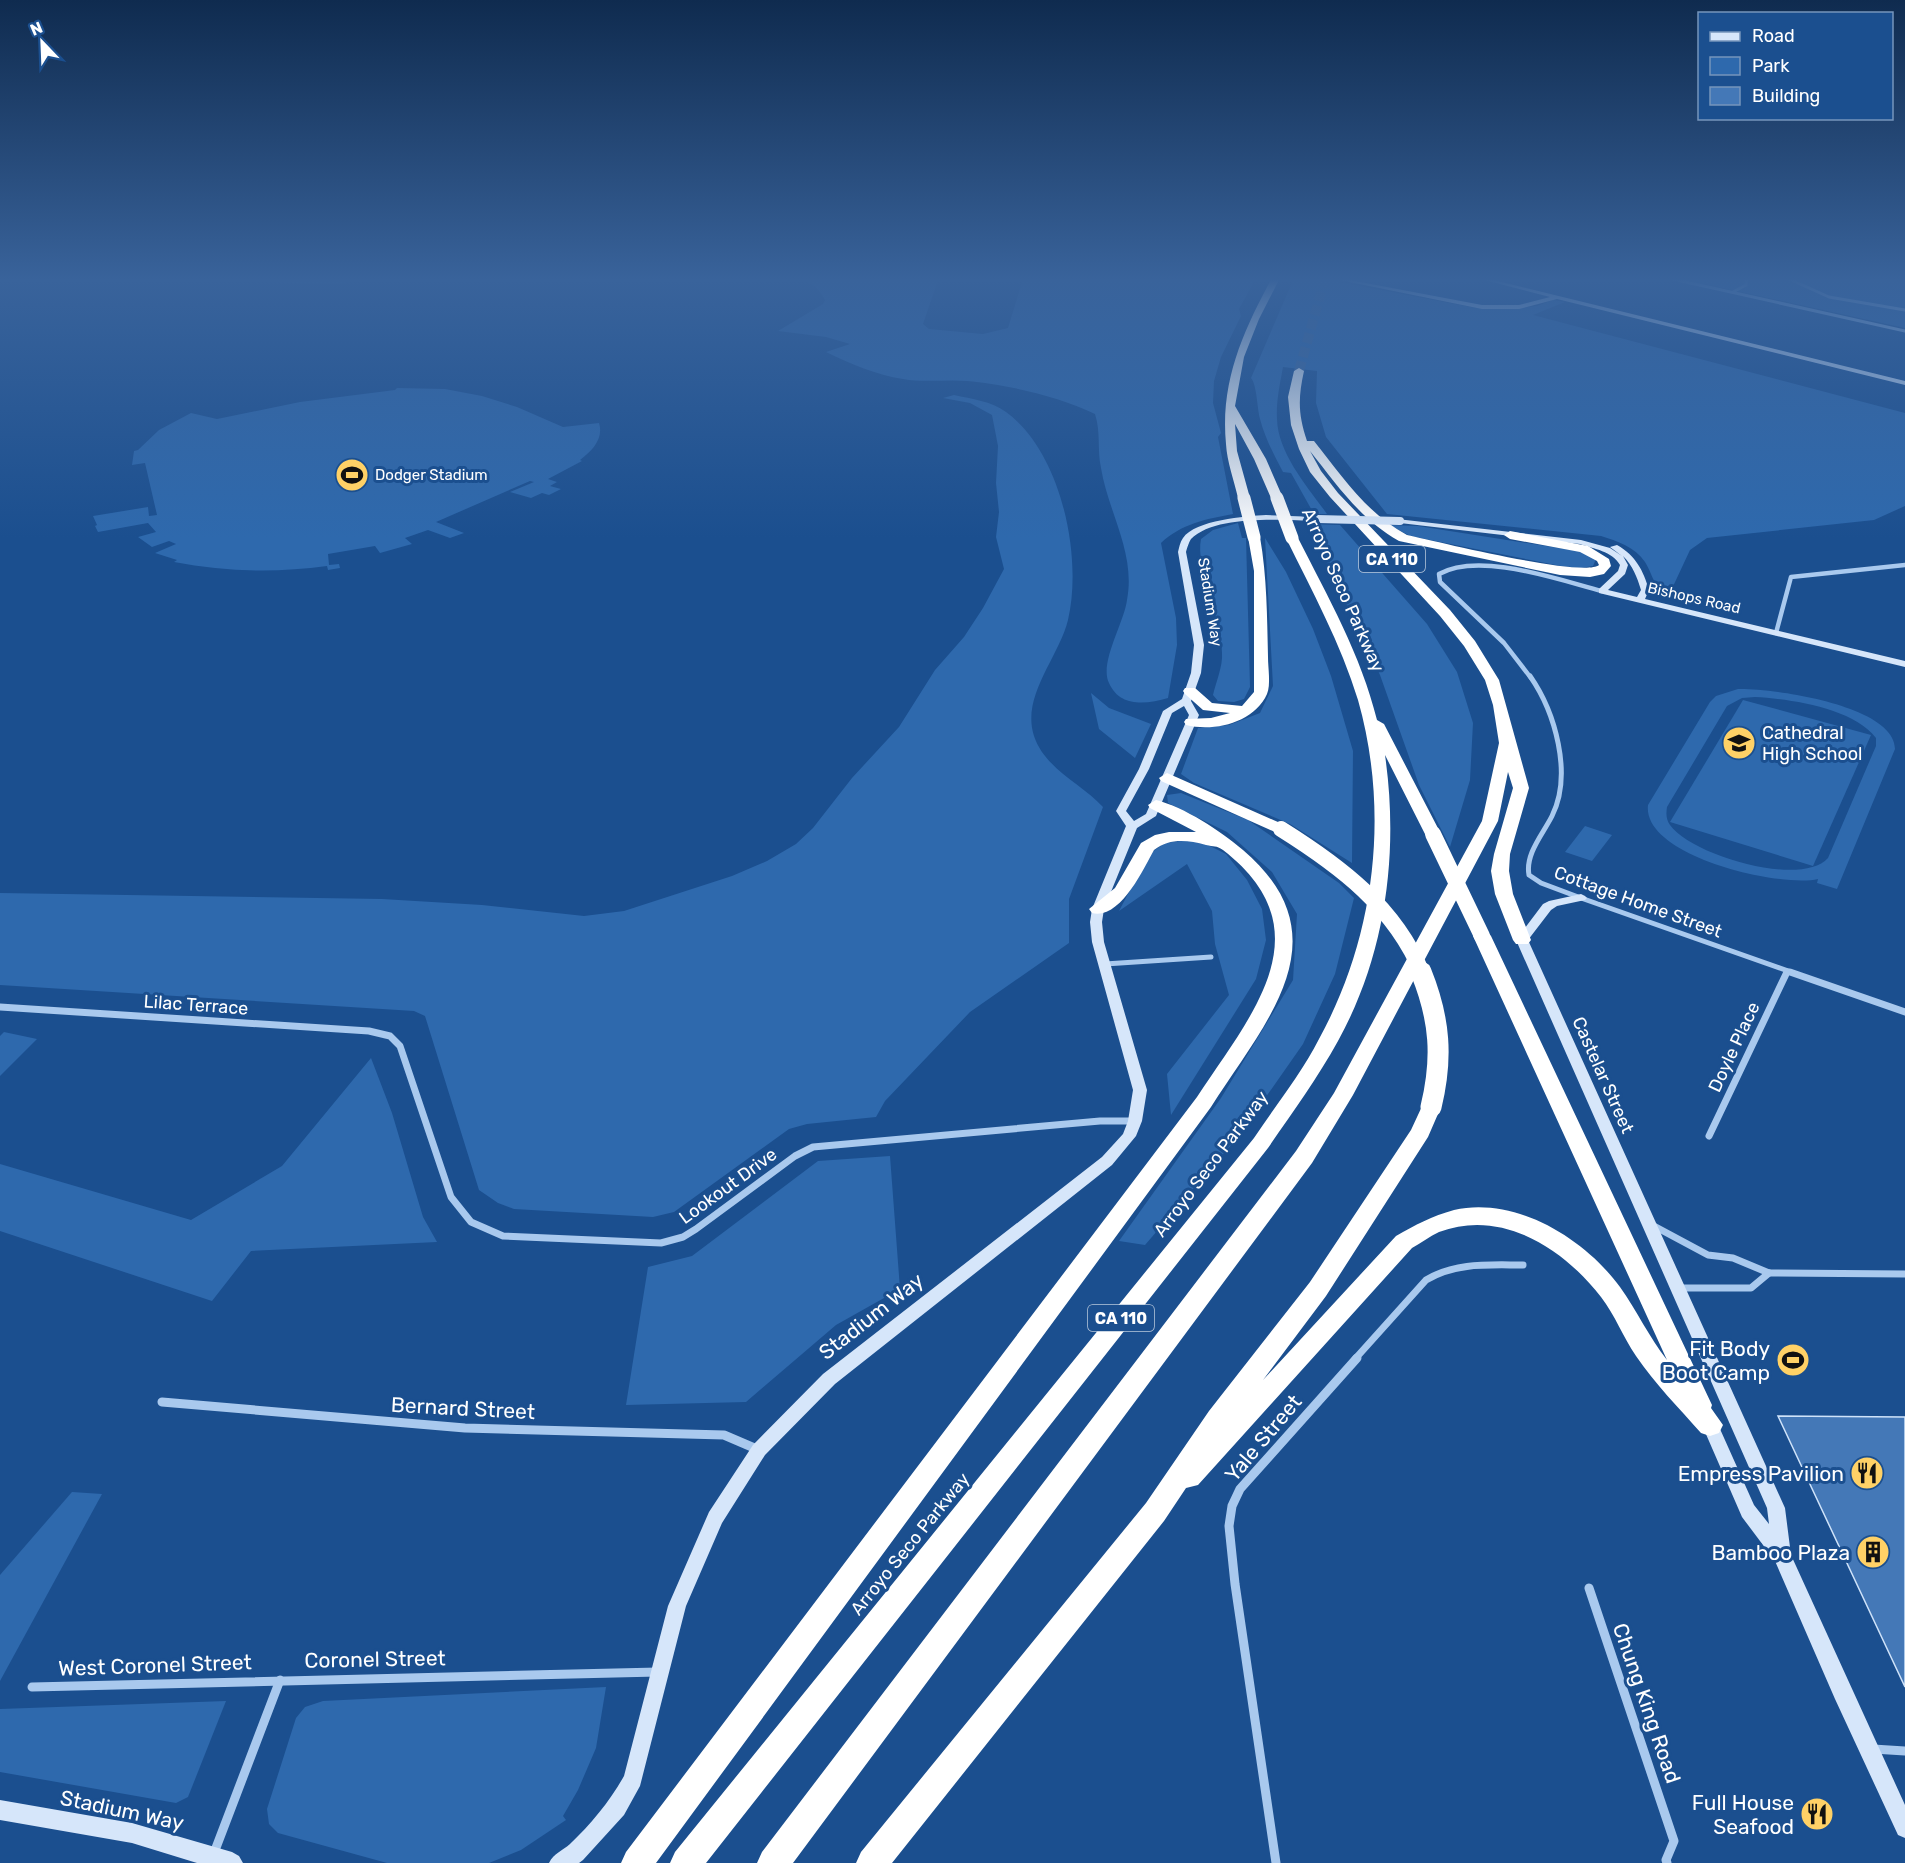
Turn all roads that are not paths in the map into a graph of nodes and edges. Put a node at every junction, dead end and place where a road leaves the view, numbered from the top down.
1 (1235, 365) edge
2 (1832, 365) edge
3 (1299, 371) tunnel mouth
4 (1905, 383) edge
5 (1230, 406) junction
6 (1296, 425) junction
7 (1464, 528) junction
8 (1510, 535) junction
9 (1475, 564) joint
10 (1905, 565) edge
11 (1602, 591) junction
12 (1640, 600) junction
13 (1776, 633) junction
14 (1905, 664) edge
15 (1188, 696) junction
16 (1365, 701) junction
17 (1251, 708) junction
18 (1191, 722) junction
19 (1507, 743) junction
20 (1167, 778) junction
21 (1155, 806) junction
22 (1132, 826) junction
23 (1232, 848) junction
24 (1581, 898) junction
25 (1098, 909) junction
26 (1522, 940) junction
27 (1211, 957) dead end
28 (1105, 964) junction
29 (1787, 972) junction
30 (0, 1007) edge
31 (1905, 1012) edge
32 (390, 1036) joint
33 (1135, 1121) junction
34 (1709, 1136) dead end
35 (1651, 1225) junction
36 (1523, 1265) dead end
37 (1769, 1272) junction
38 (1905, 1274) edge
39 (1680, 1288) junction
40 (162, 1402) dead end
41 (1710, 1425) junction
42 (759, 1450) junction
43 (1155, 1512) junction
44 (1782, 1555) junction
45 (1589, 1588) dead end
46 (659, 1672) junction
47 (280, 1680) junction
48 (32, 1687) dead end
49 (1867, 1748) junction
50 (1905, 1751) edge
51 (0, 1810) edge
52 (1905, 1828) edge
53 (222, 1860) edge
54 (560, 1863) edge
55 (637, 1863) edge
56 (686, 1863) edge
57 (773, 1863) edge
58 (872, 1863) edge
59 (1276, 1863) edge
60 (1667, 1863) edge

1 - 5 highway
2 - 4 street
3 - 6 highway, Arroyo Seco Parkway / CA 110
5 - 16 highway, Arroyo Seco Parkway / CA 110, bridge
5 - 17 highway, bridge
6 - 8 highway
6 - 19 highway, Arroyo Seco Parkway / CA 110
7 - 8 street, Stadium Way
7 - 12 street, Stadium Way
7 - 15 street, Stadium Way, bridge
8 - 11 street, Stadium Way
9 - 11 street, Bishops Road
9 - 24 street, Cottage Home Street
10 - 13 street
11 - 12 street, Bishops Road
12 - 13 street, Bishops Road
13 - 14 street, Bishops Road
15 - 17 highway
15 - 18 street, Stadium Way
15 - 22 street
16 - 41 highway, bridge
16 - 56 highway, Arroyo Seco Parkway / CA 110
17 - 18 highway
18 - 20 street, Stadium Way
19 - 26 highway
19 - 57 highway, Arroyo Seco Parkway / CA 110
20 - 21 street, Stadium Way
20 - 43 highway, bridge
21 - 22 street, Stadium Way
21 - 23 highway
22 - 25 street, Stadium Way
23 - 25 highway
23 - 55 highway
24 - 26 street
24 - 29 street, Cottage Home Street
25 - 28 street, Stadium Way
26 - 35 street, Castelar Street
27 - 28 street
28 - 33 street, Stadium Way
29 - 31 street, Cottage Home Street
29 - 34 street, Doyle Place
30 - 32 street, Lilac Terrace
32 - 33 street, Lookout Drive
33 - 42 street, Stadium Way
35 - 37 street
35 - 39 street, Castelar Street
36 - 59 street, Yale Street
37 - 38 street
37 - 39 street
39 - 44 street, Castelar Street
40 - 42 street, Bernard Street
41 - 43 highway
41 - 44 street
42 - 46 street, Stadium Way
43 - 58 highway
44 - 49 street
45 - 60 street, Chung King Road
46 - 47 street, Coronel Street
46 - 54 street, Stadium Way
47 - 48 street, West Coronel Street
47 - 53 street, Coronel Street
49 - 50 street
49 - 52 street
51 - 53 street, Stadium Way

